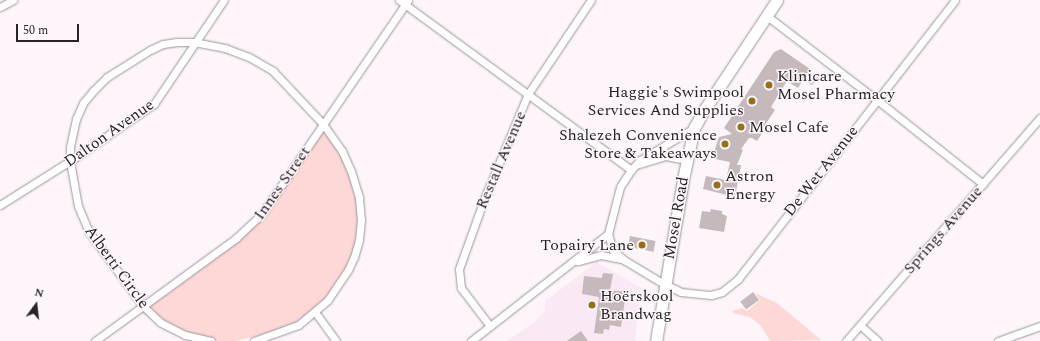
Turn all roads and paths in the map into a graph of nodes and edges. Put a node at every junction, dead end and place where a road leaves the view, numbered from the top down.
1 (12, 0) edge
2 (224, 0) edge
3 (591, 0) edge
4 (777, 0) edge
5 (955, 0) edge
6 (404, 2) edge
7 (0, 6) edge
8 (767, 16) junction
9 (194, 42) junction
10 (528, 94) junction
11 (877, 100) junction
12 (1040, 118) edge
13 (323, 124) junction
14 (694, 128) junction
15 (687, 160) junction
16 (70, 161) junction
17 (633, 167) junction
18 (983, 184) junction
19 (0, 205) edge
20 (608, 234) junction
21 (624, 260) junction
22 (573, 263) junction
23 (664, 284) junction
24 (143, 306) junction
25 (315, 312) junction
26 (490, 326) junction
27 (860, 326) junction
28 (1040, 326) edge
29 (95, 341) edge
30 (211, 341) edge
31 (254, 341) edge
32 (336, 341) edge
33 (471, 341) edge
34 (656, 341) edge
35 (846, 341) edge
36 (878, 341) edge
37 (998, 341) edge

1 - 7 street
2 - 9 street, Dalton Avenue
3 - 10 street, Restall Avenue
4 - 8 street, Mosel Road
5 - 11 street, De Wet Avenue
6 - 10 street
6 - 13 street, Innes Street
8 - 11 street
8 - 14 street, Mosel Road
9 - 13 street, Alberti Circle
9 - 16 street, Dalton Avenue
9 - 16 street, Alberti Circle
10 - 17 street
10 - 26 street, Restall Avenue
11 - 18 street
11 - 23 street, De Wet Avenue
12 - 18 street, Springs Avenue
13 - 24 street, Innes Street
13 - 25 street, Alberti Circle
14 - 15 street, Mosel Road
14 - 17 street
15 - 17 street
15 - 23 street, Mosel Road
16 - 19 street, Dalton Avenue
16 - 24 street, Alberti Circle
17 - 20 street
18 - 27 street, Springs Avenue
20 - 21 street
20 - 22 street
21 - 22 street
21 - 23 street, De Wet Avenue
22 - 26 street
23 - 34 street, Mosel Road
24 - 29 street, Innes Street
24 - 30 street, Alberti Circle
25 - 31 street, Alberti Circle
25 - 32 street
26 - 33 street
27 - 35 street, Springs Avenue
27 - 36 street
28 - 37 street

